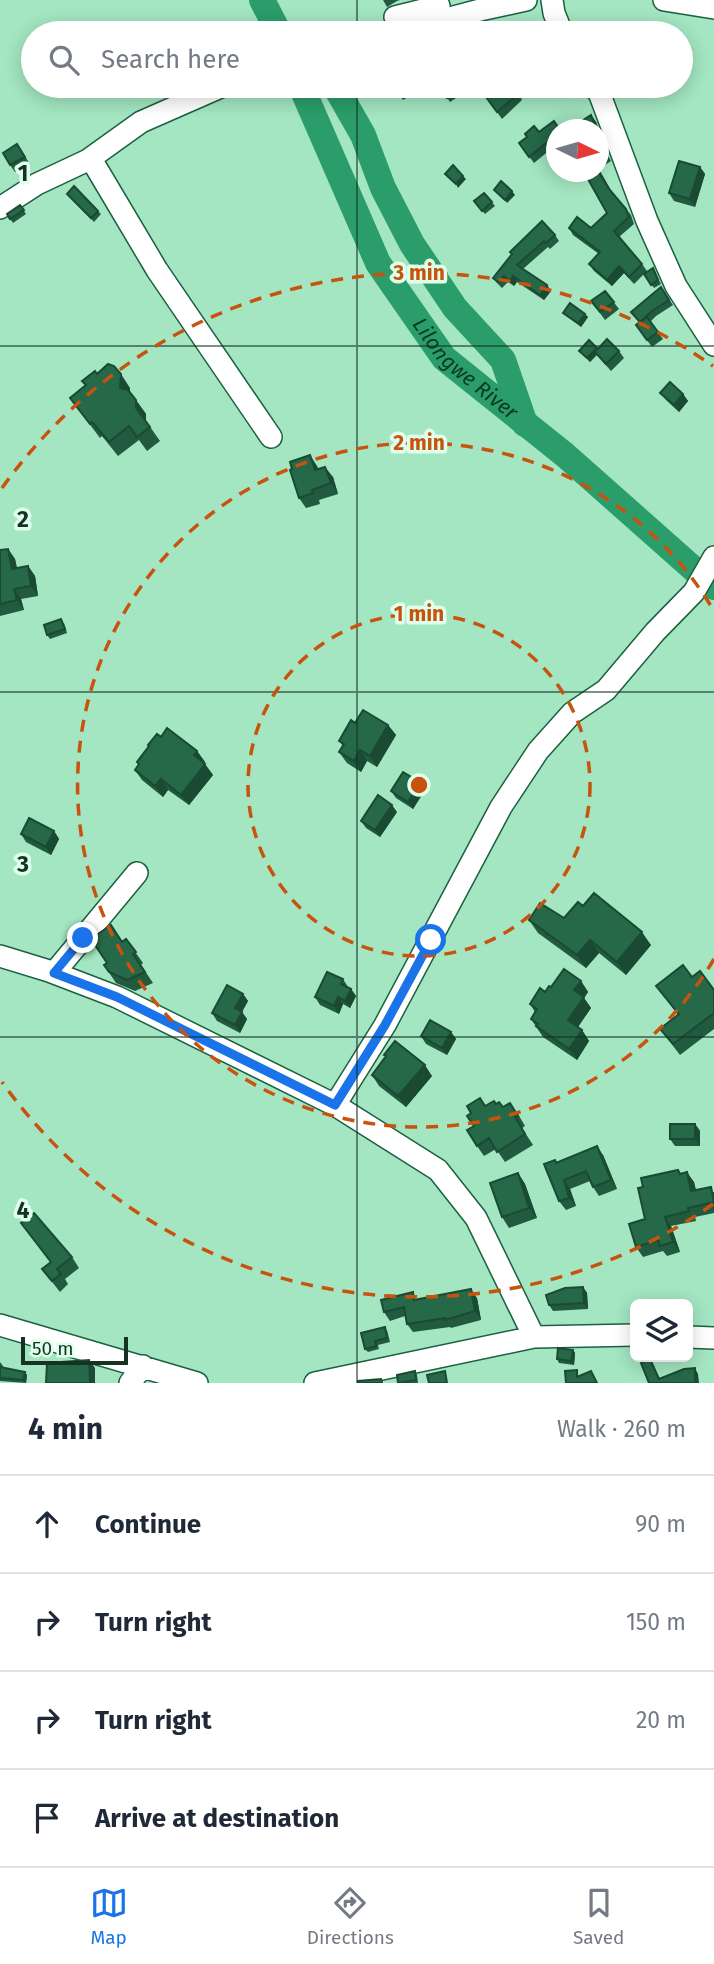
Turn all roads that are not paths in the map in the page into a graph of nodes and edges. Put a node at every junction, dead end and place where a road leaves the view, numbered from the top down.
1 (461, 0) edge
2 (526, 0) edge
3 (552, 0) edge
4 (663, 0) edge
5 (714, 8) edge
6 (405, 21) edge
7 (416, 21) edge
8 (557, 21) edge
9 (196, 98) edge
10 (601, 98) edge
11 (88, 160) junction
12 (0, 208) edge
13 (714, 345) edge
14 (271, 437) dead end
15 (714, 556) edge
16 (137, 873) dead end
17 (0, 956) edge
18 (54, 973) junction
19 (335, 1105) junction
20 (0, 1325) edge
21 (630, 1335) edge
22 (693, 1336) edge
23 (534, 1337) junction
24 (714, 1338) edge
25 (143, 1366) junction
26 (130, 1383) edge
27 (197, 1383) edge
28 (315, 1383) edge

1 - 6 street
2 - 7 street
3 - 8 street
4 - 5 street
9 - 11 street
10 - 13 street
11 - 12 street
11 - 14 street
15 - 19 street
16 - 18 street
17 - 18 street
18 - 19 street
19 - 23 street
20 - 25 street
21 - 23 street
22 - 24 street
23 - 28 street
25 - 26 street
25 - 27 street

